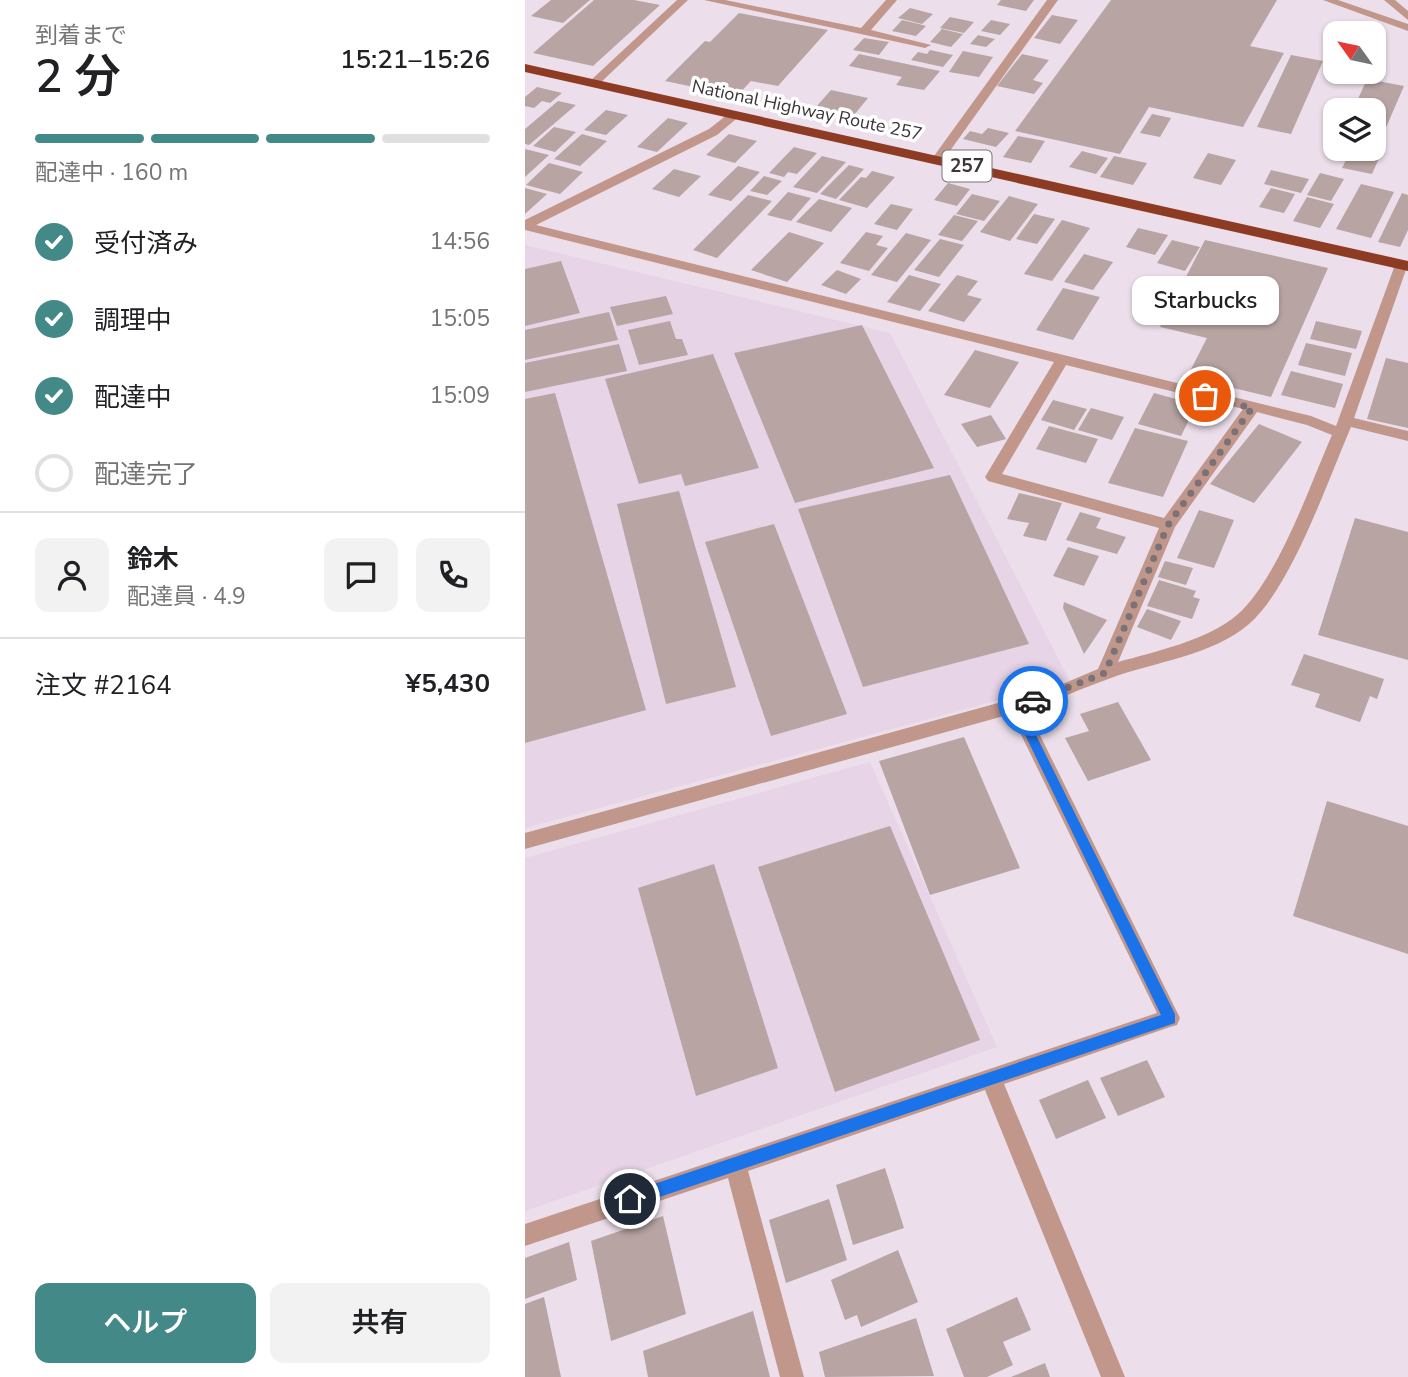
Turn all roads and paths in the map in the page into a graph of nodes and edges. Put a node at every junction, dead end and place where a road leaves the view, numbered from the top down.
1 (683, 0) edge
2 (709, 0) edge
3 (892, 0) edge
4 (1053, 0) edge
5 (1328, 0) edge
6 (1389, 0) edge
7 (1408, 17) edge
8 (1408, 28) edge
9 (864, 32) junction
10 (925, 45) dead end
11 (525, 68) edge
12 (594, 83) junction
13 (736, 114) junction
14 (938, 159) junction
15 (525, 225) edge
16 (1405, 266) edge
17 (1062, 360) junction
18 (1252, 408) junction
19 (1343, 427) junction
20 (1408, 436) edge
21 (1168, 525) junction
22 (1105, 673) junction
23 (1016, 706) junction
24 (525, 841) edge
25 (992, 1080) junction
26 (735, 1164) junction
27 (525, 1235) edge
28 (792, 1377) edge
29 (1113, 1377) edge

1 - 12 street
2 - 9 street
3 - 9 street
4 - 14 street
5 - 8 street
6 - 7 street
9 - 10 street
11 - 12 highway, National Highway Route 257 / 257
12 - 13 highway, National Highway Route 257 / 257
13 - 14 highway, National Highway Route 257 / 257
13 - 15 street
14 - 16 highway, National Highway Route 257 / 257
15 - 17 street
16 - 19 street
17 - 18 street
17 - 21 street
18 - 19 street
18 - 21 street
19 - 20 street
19 - 22 street
21 - 22 street
22 - 23 street
23 - 24 street
23 - 25 street
25 - 26 street
25 - 29 street
26 - 27 street
26 - 28 street

